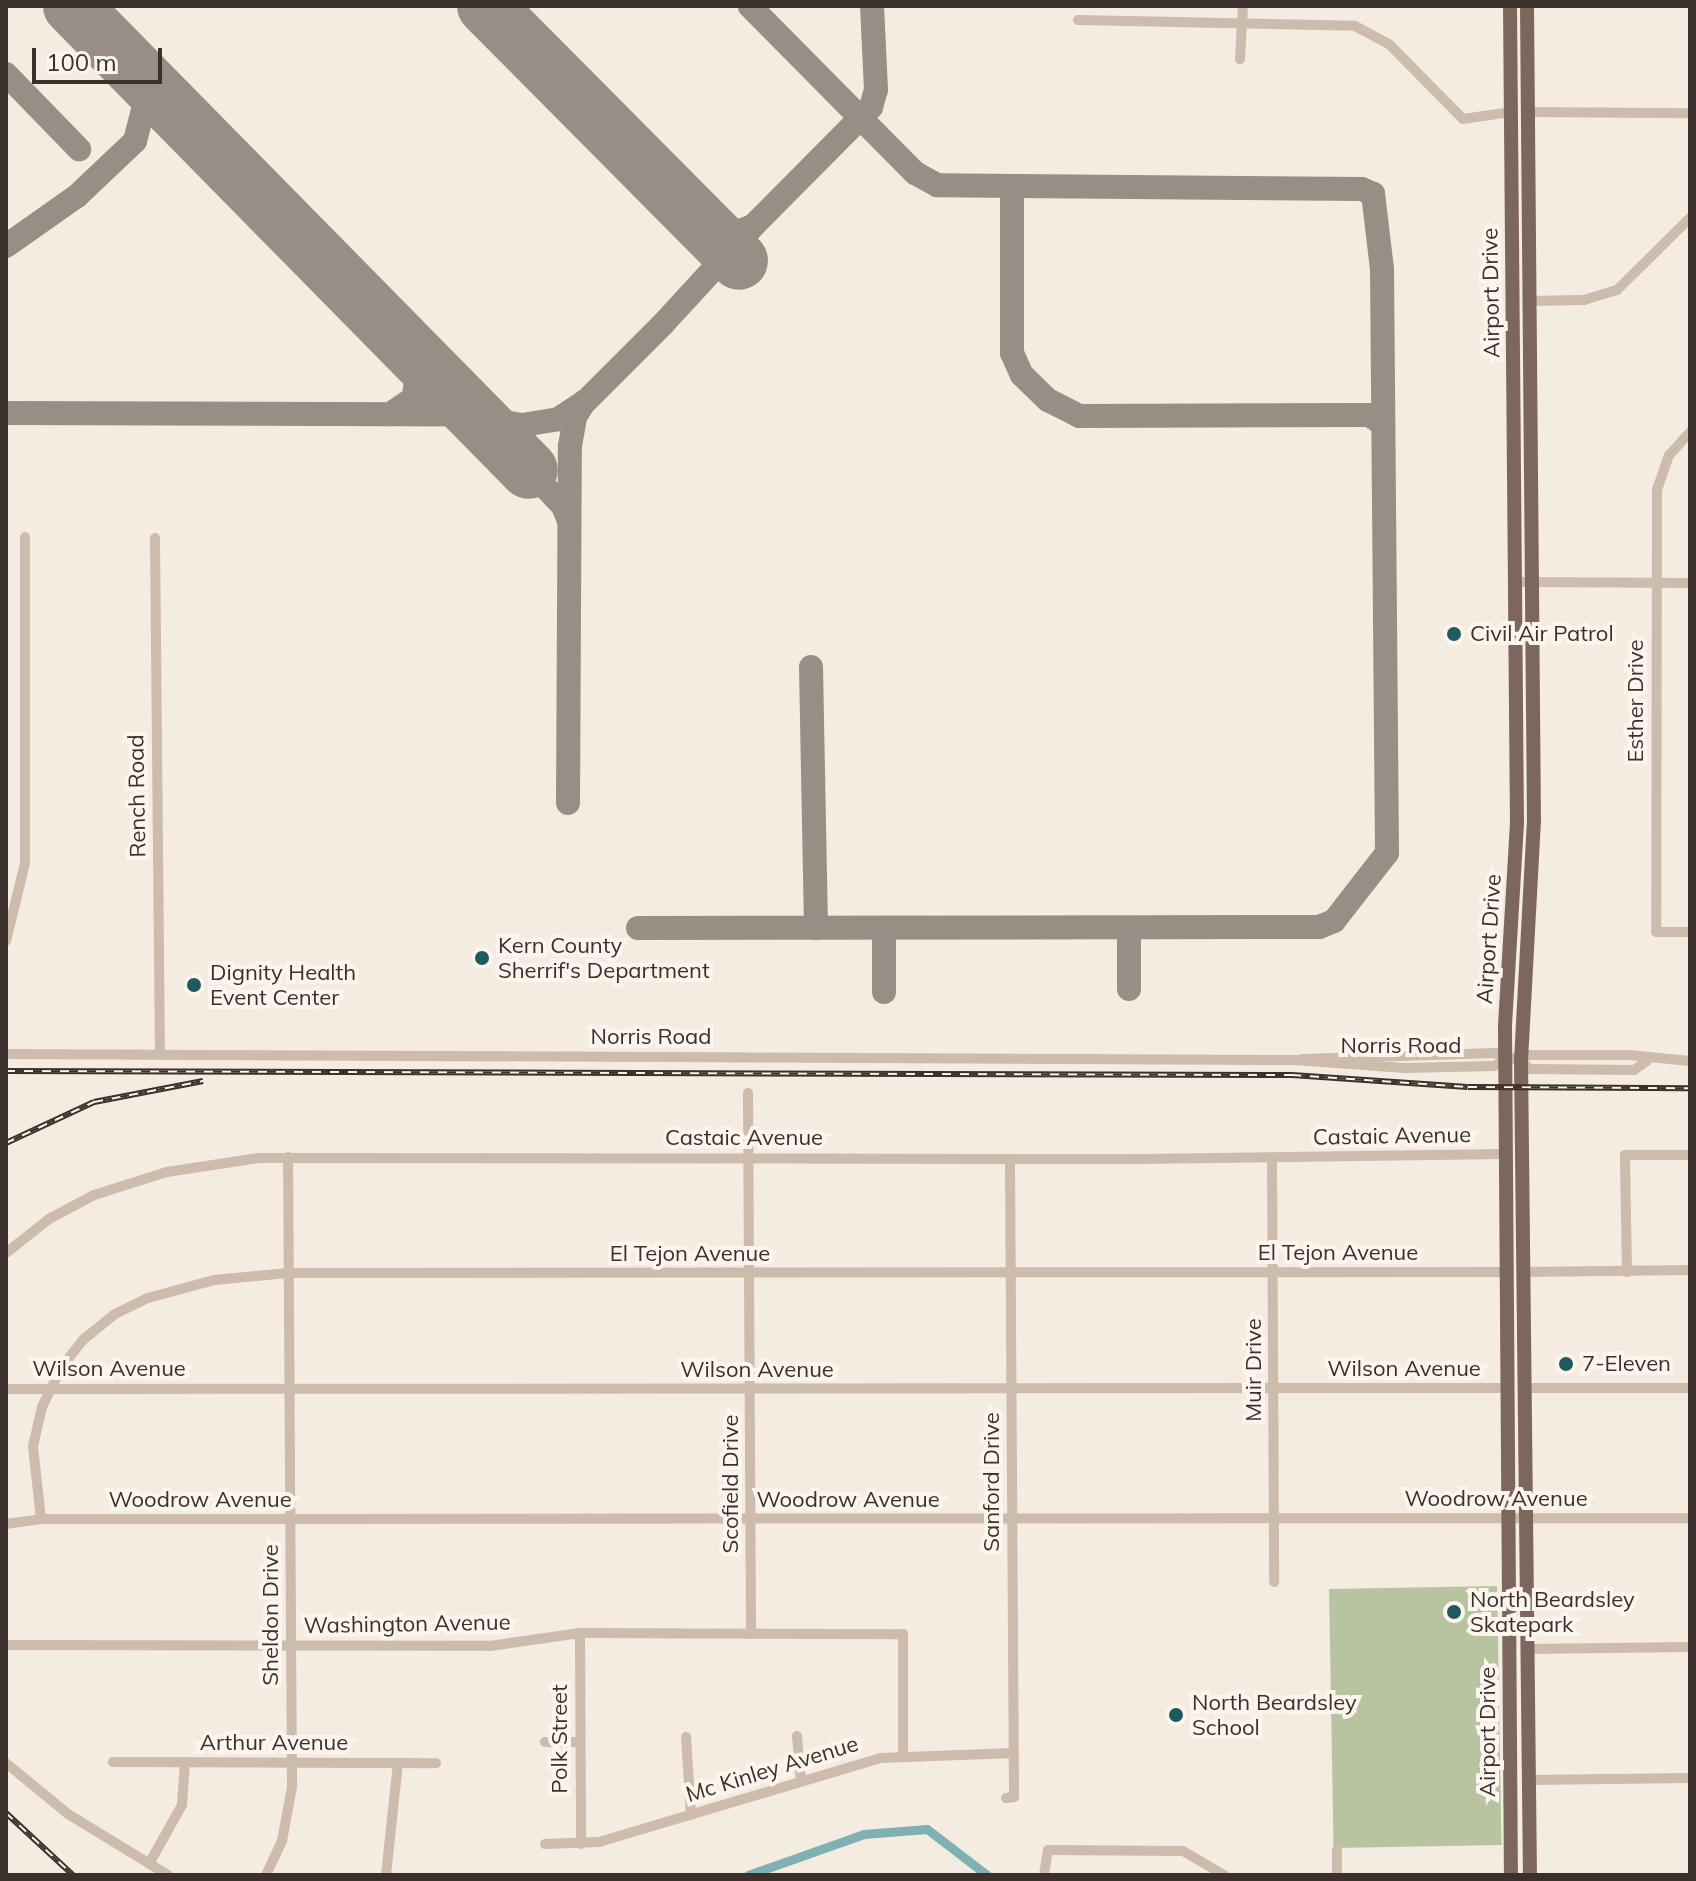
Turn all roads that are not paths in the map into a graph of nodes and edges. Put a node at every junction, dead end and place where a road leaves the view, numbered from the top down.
1 (1243, 6) edge
2 (1510, 6) edge
3 (1527, 6) edge
4 (1078, 20) dead end
5 (1242, 22) junction
6 (1240, 59) dead end
7 (1511, 112) junction
8 (1527, 112) junction
9 (1690, 113) edge
10 (1512, 204) junction
11 (1690, 218) edge
12 (1529, 301) junction
13 (1690, 432) edge
14 (25, 537) dead end
15 (155, 538) dead end
16 (1516, 582) junction
17 (1532, 582) junction
18 (1657, 583) junction
19 (1690, 583) edge
20 (1690, 932) edge
21 (6, 941) edge
22 (6, 1054) edge
23 (160, 1055) junction
24 (1505, 1060) junction
25 (1521, 1060) junction
26 (1690, 1061) edge
27 (748, 1093) dead end
28 (1505, 1154) junction
29 (1690, 1155) edge
30 (288, 1157) junction
31 (748, 1157) junction
32 (1272, 1158) junction
33 (1010, 1159) junction
34 (6, 1253) edge
35 (1690, 1270) edge
36 (1506, 1272) junction
37 (1525, 1272) junction
38 (1627, 1272) junction
39 (288, 1273) junction
40 (1273, 1273) junction
41 (749, 1274) junction
42 (1010, 1274) junction
43 (1507, 1388) junction
44 (1525, 1388) junction
45 (1690, 1388) edge
46 (6, 1389) edge
47 (49, 1389) junction
48 (289, 1390) junction
49 (750, 1390) junction
50 (1274, 1390) junction
51 (1011, 1391) junction
52 (1690, 1518) edge
53 (41, 1519) junction
54 (1509, 1519) junction
55 (1527, 1519) junction
56 (290, 1520) junction
57 (751, 1520) junction
58 (1275, 1520) junction
59 (1012, 1521) junction
60 (6, 1524) edge
61 (1274, 1582) dead end
62 (580, 1633) junction
63 (751, 1634) junction
64 (6, 1645) edge
65 (291, 1645) junction
66 (1690, 1647) edge
67 (1527, 1649) junction
68 (797, 1736) dead end
69 (686, 1737) dead end
70 (545, 1742) dead end
71 (580, 1742) junction
72 (1014, 1753) junction
73 (903, 1755) junction
74 (113, 1762) dead end
75 (185, 1762) junction
76 (6, 1763) edge
77 (292, 1763) junction
78 (398, 1763) junction
79 (436, 1763) dead end
80 (1690, 1778) edge
81 (1529, 1780) junction
82 (801, 1781) junction
83 (1006, 1798) dead end
84 (691, 1815) junction
85 (545, 1844) dead end
86 (581, 1844) junction
87 (1337, 1850) dead end
88 (149, 1864) junction
89 (168, 1875) edge
90 (266, 1875) edge
91 (386, 1875) edge
92 (1044, 1875) edge
93 (1224, 1875) edge
94 (1337, 1875) edge
95 (1511, 1875) edge
96 (1530, 1875) edge

1 - 5 street
2 - 7 main road, Airport Drive
3 - 8 main road, Airport Drive
4 - 5 street
5 - 6 street
5 - 7 street
7 - 10 main road, Airport Drive
8 - 9 street
8 - 12 main road, Airport Drive
10 - 12 main road
10 - 16 main road, Airport Drive
11 - 12 street
12 - 17 main road, Airport Drive
13 - 18 street, Esther Drive
14 - 21 street
15 - 23 street, Rench Road
16 - 17 street
16 - 24 main road, Airport Drive
17 - 18 street
17 - 25 main road, Airport Drive
18 - 19 street
18 - 20 street, Esther Drive
22 - 23 street, Norris Road
23 - 24 street, Norris Road
24 - 25 street, Norris Road
24 - 28 main road, Airport Drive
25 - 26 street, Norris Road
25 - 37 main road, Airport Drive
27 - 31 street, Scofield Drive
28 - 32 street, Castaic Avenue
28 - 36 main road, Airport Drive
29 - 38 street
30 - 31 street, Castaic Avenue
30 - 34 street, Castaic Avenue
30 - 39 street, Sheldon Drive
31 - 33 street, Castaic Avenue
31 - 41 street, Scofield Drive
32 - 33 street, Castaic Avenue
32 - 40 street, Muir Drive
33 - 42 street, Sanford Drive
35 - 38 street
36 - 40 street, El Tejon Avenue
36 - 43 main road, Airport Drive
37 - 38 street
37 - 44 main road, Airport Drive
39 - 41 street, El Tejon Avenue
39 - 47 street, El Tejon Avenue
39 - 48 street, Sheldon Drive
40 - 42 street, El Tejon Avenue
40 - 50 street, Muir Drive
41 - 42 street, El Tejon Avenue
41 - 49 street, Scofield Drive
42 - 51 street, Sanford Drive
43 - 50 street, Wilson Avenue
43 - 54 main road, Airport Drive
44 - 45 street
44 - 55 main road, Airport Drive
46 - 47 street, Wilson Avenue
47 - 48 street, Wilson Avenue
47 - 53 street, El Tejon Avenue
48 - 49 street, Wilson Avenue
48 - 56 street, Sheldon Drive
49 - 51 street, Wilson Avenue
49 - 57 street, Scofield Drive
50 - 51 street, Wilson Avenue
50 - 58 street, Muir Drive
51 - 59 street, Sanford Drive
52 - 55 street, Woodrow Avenue
53 - 56 street, Woodrow Avenue
53 - 60 street, Woodrow Avenue
54 - 55 street, Woodrow Avenue
54 - 58 street, Woodrow Avenue
54 - 95 main road, Airport Drive
55 - 67 main road, Airport Drive
56 - 57 street, Woodrow Avenue
56 - 65 street, Sheldon Drive
57 - 59 street, Woodrow Avenue
57 - 63 street, Scofield Drive
58 - 59 street, Woodrow Avenue
58 - 61 street, Muir Drive
59 - 72 street, Sanford Drive
62 - 63 street, Washington Avenue
62 - 65 street, Washington Avenue
62 - 71 street, Polk Street
63 - 73 street, Washington Avenue
64 - 65 street, Washington Avenue
65 - 77 street, Sheldon Drive
66 - 67 street
67 - 81 main road, Airport Drive
68 - 82 street
69 - 84 street
70 - 71 street
71 - 86 street, Polk Street
72 - 73 street, Mc Kinley Avenue
72 - 83 street, Sanford Drive
73 - 82 street, Mc Kinley Avenue
74 - 75 street, Arthur Avenue
75 - 77 street, Arthur Avenue
75 - 88 street
76 - 88 street
77 - 78 street, Arthur Avenue
77 - 90 street, Sheldon Drive
78 - 79 street, Arthur Avenue
78 - 91 street
80 - 81 street
81 - 96 main road, Airport Drive
82 - 84 street, Mc Kinley Avenue
84 - 86 street, Mc Kinley Avenue
85 - 86 street, Mc Kinley Avenue
87 - 94 street
88 - 89 street
92 - 93 street

